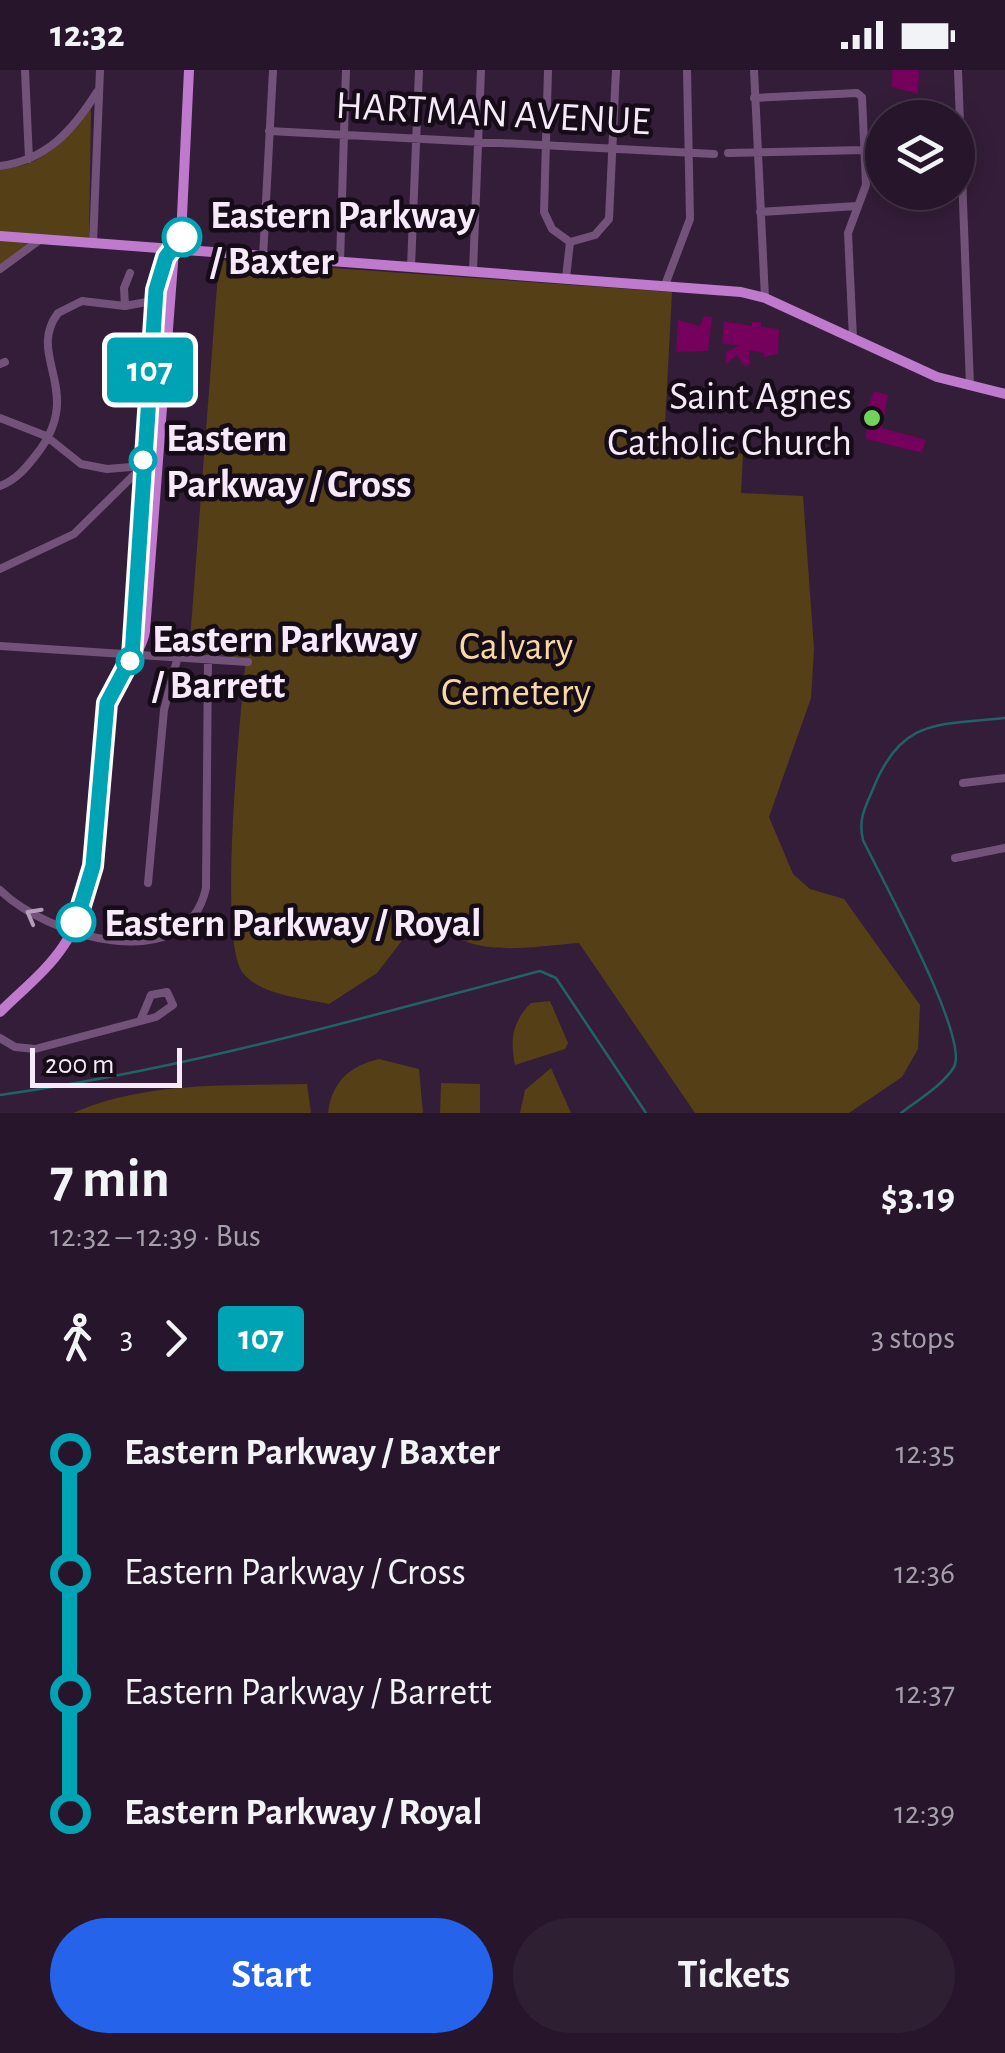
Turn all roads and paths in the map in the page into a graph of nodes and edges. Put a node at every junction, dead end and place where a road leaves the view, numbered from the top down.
1 (25, 70) edge
2 (100, 70) edge
3 (189, 70) edge
4 (274, 70) edge
5 (346, 70) edge
6 (419, 70) edge
7 (481, 70) edge
8 (548, 70) edge
9 (616, 70) edge
10 (687, 70) edge
11 (754, 70) edge
12 (958, 70) edge
13 (100, 88) junction
14 (754, 98) junction
15 (269, 131) junction
16 (345, 135) junction
17 (417, 140) junction
18 (479, 145) junction
19 (546, 147) junction
20 (613, 150) junction
21 (864, 150) junction
22 (689, 152) junction
23 (728, 153) dead end
24 (714, 154) dead end
25 (757, 155) junction
26 (29, 158) junction
27 (0, 166) edge
28 (857, 206) junction
29 (760, 212) junction
30 (0, 236) edge
31 (42, 239) junction
32 (570, 242) junction
33 (94, 244) junction
34 (174, 250) junction
35 (263, 257) junction
36 (340, 262) junction
37 (411, 267) junction
38 (0, 269) edge
39 (473, 272) junction
40 (130, 273) dead end
41 (566, 278) junction
42 (665, 285) junction
43 (168, 298) junction
44 (765, 298) junction
45 (155, 300) junction
46 (125, 306) junction
47 (854, 339) junction
48 (970, 386) junction
49 (1005, 394) edge
50 (0, 418) edge
51 (50, 438) junction
52 (157, 462) junction
53 (143, 466) junction
54 (0, 486) edge
55 (0, 569) edge
56 (0, 646) edge
57 (132, 656) junction
58 (178, 656) junction
59 (208, 659) junction
60 (248, 662) dead end
61 (1005, 778) edge
62 (963, 783) dead end
63 (1005, 848) edge
64 (955, 858) dead end
65 (148, 883) dead end
66 (0, 890) edge
67 (72, 932) junction
68 (0, 1012) edge
69 (142, 1019) junction
70 (0, 1038) edge

1 - 26 street
2 - 13 street
3 - 34 main road
4 - 15 street
5 - 16 street
6 - 17 street
7 - 18 street
8 - 19 street
9 - 20 street
10 - 22 street
11 - 14 street
12 - 48 street
13 - 26 street
13 - 33 street
14 - 21 street
14 - 25 street
15 - 16 street, HARTMAN AVENUE
15 - 35 street
16 - 17 street, HARTMAN AVENUE
16 - 36 street
17 - 18 street, HARTMAN AVENUE
17 - 37 street
18 - 19 street, HARTMAN AVENUE
18 - 39 street
19 - 20 street, HARTMAN AVENUE
19 - 32 street
20 - 22 street, HARTMAN AVENUE
20 - 32 street
21 - 25 street
21 - 28 street
22 - 24 street, HARTMAN AVENUE
22 - 42 street
23 - 25 street
25 - 29 street
26 - 27 street
28 - 29 street
28 - 47 street
29 - 44 street
30 - 31 main road
31 - 33 main road
31 - 38 street
32 - 41 street
33 - 34 main road
34 - 35 main road
34 - 43 main road
34 - 45 main road
35 - 36 main road
36 - 37 main road
37 - 39 main road
39 - 41 main road
40 - 46 street
41 - 42 main road
42 - 44 main road
43 - 45 street
43 - 52 main road
44 - 47 main road
45 - 46 street
45 - 53 main road
46 - 51 street
47 - 48 main road
48 - 49 main road
50 - 51 street
51 - 53 street
51 - 54 street
52 - 53 street
52 - 57 main road
53 - 55 street
53 - 57 main road
56 - 57 street
57 - 58 street
57 - 67 main road
58 - 59 street
58 - 65 street
59 - 60 street
59 - 67 street
61 - 62 street
63 - 64 street
67 -> 66 street
67 - 68 main road
69 - 69 street
69 - 70 street

